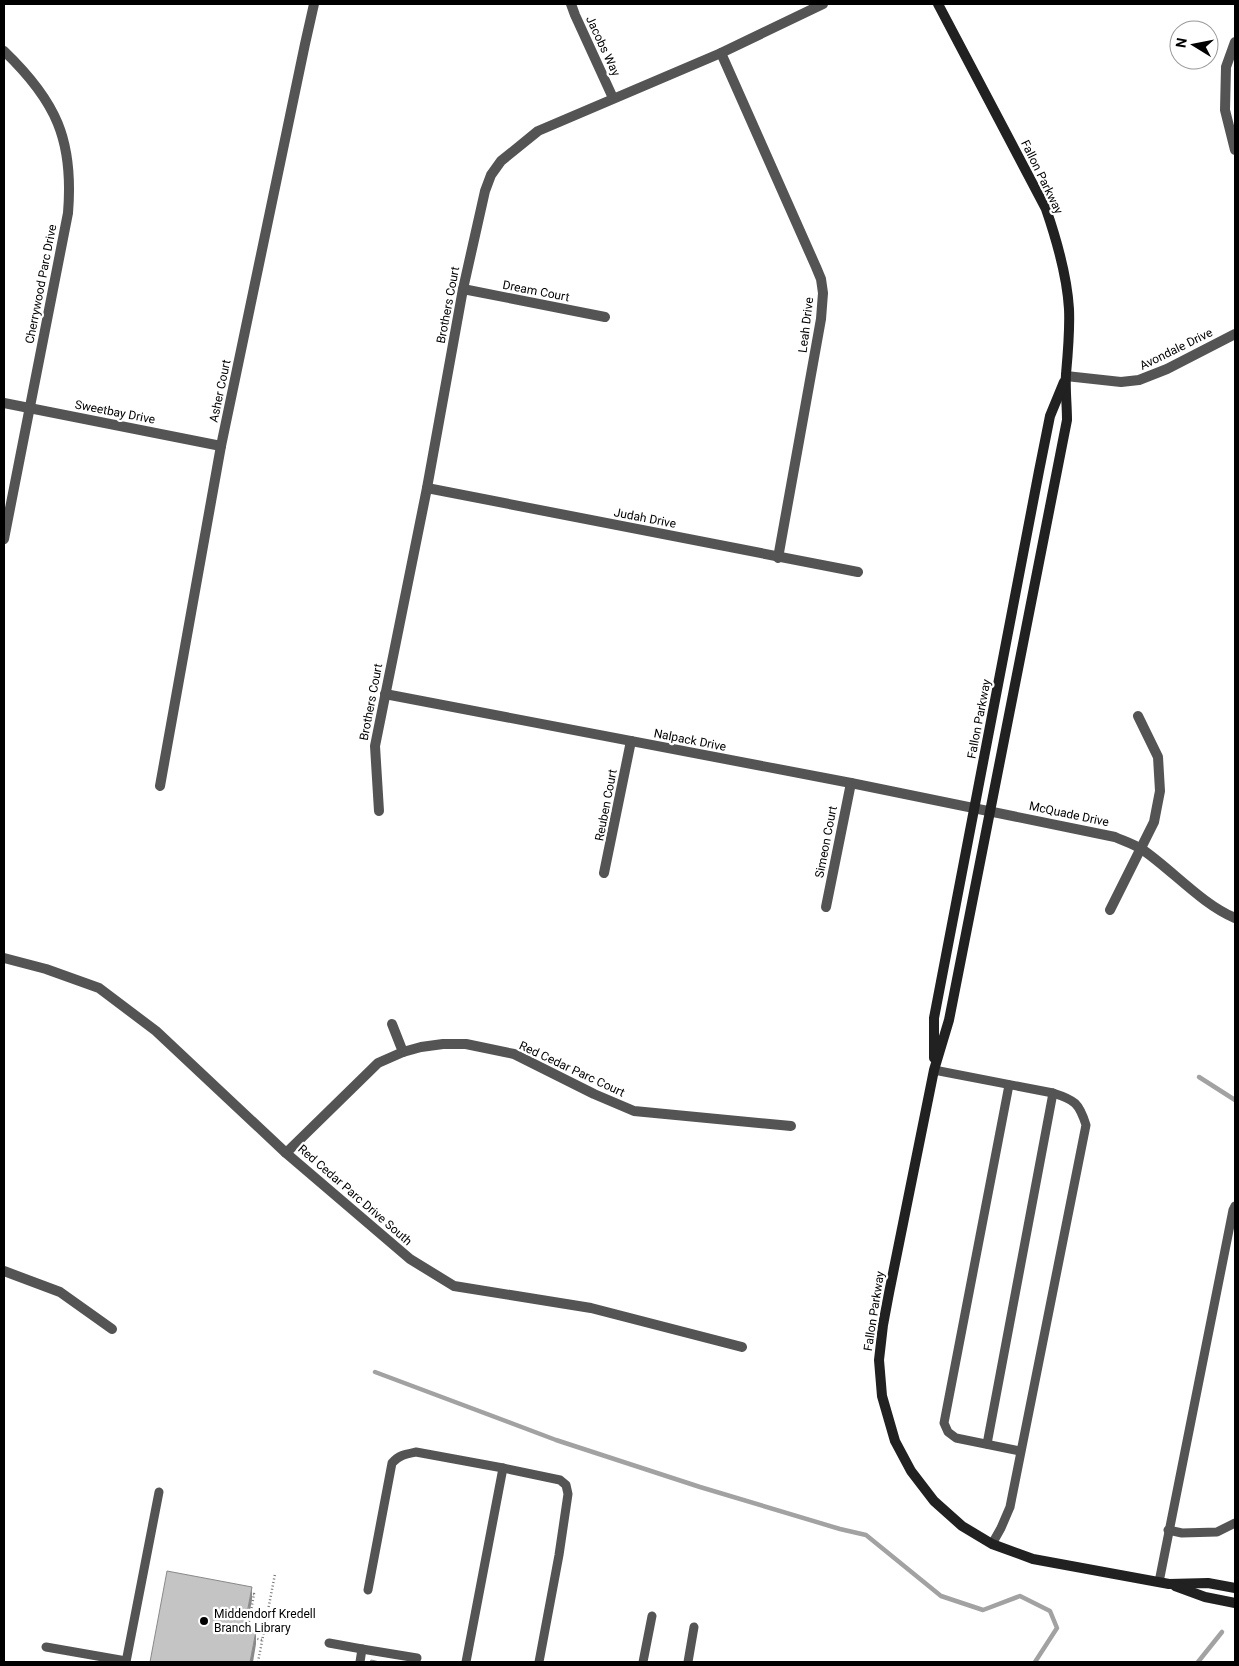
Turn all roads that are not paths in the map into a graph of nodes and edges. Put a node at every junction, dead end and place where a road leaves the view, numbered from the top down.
1 (314, 4) edge
2 (572, 4) edge
3 (823, 4) edge
4 (938, 4) edge
5 (1235, 42) edge
6 (4, 51) edge
7 (721, 53) junction
8 (613, 98) junction
9 (1235, 150) edge
10 (463, 289) junction
11 (605, 317) dead end
12 (1235, 334) edge
13 (1066, 376) junction
14 (4, 403) edge
15 (30, 408) junction
16 (221, 446) junction
17 (427, 488) junction
18 (4, 539) edge
19 (778, 558) junction
20 (858, 572) dead end
21 (385, 694) junction
22 (1138, 716) dead end
23 (631, 741) junction
24 (850, 783) junction
25 (160, 786) dead end
26 (975, 808) junction
27 (990, 811) junction
28 (379, 812) dead end
29 (1141, 848) junction
30 (604, 873) dead end
31 (826, 907) dead end
32 (1110, 910) dead end
33 (1235, 918) edge
34 (4, 958) edge
35 (392, 1024) dead end
36 (403, 1052) junction
37 (934, 1070) junction
38 (1009, 1085) junction
39 (1053, 1093) junction
40 (791, 1126) dead end
41 (286, 1153) junction
42 (1235, 1206) edge
43 (4, 1271) edge
44 (112, 1329) dead end
45 (742, 1347) dead end
46 (986, 1444) junction
47 (1020, 1451) junction
48 (503, 1468) junction
49 (158, 1492) dead end
50 (1235, 1523) edge
51 (1168, 1530) junction
52 (992, 1544) junction
53 (1164, 1583) junction
54 (1235, 1588) edge
55 (368, 1590) dead end
56 (1235, 1603) edge
57 (652, 1616) dead end
58 (694, 1627) dead end
59 (329, 1643) dead end
60 (46, 1646) dead end
61 (362, 1648) junction
62 (417, 1658) dead end
63 (126, 1662) edge
64 (360, 1662) edge
65 (466, 1662) edge
66 (539, 1662) edge
67 (643, 1662) edge
68 (688, 1662) edge

1 - 16 street, Asher Court
2 - 8 street, Jacobs Way
3 - 7 street, Brothers Court
4 - 13 street, Fallon Parkway
5 - 9 street
6 - 15 street, Cherrywood Parc Drive
7 - 8 street, Brothers Court
7 - 19 street, Leah Drive
8 - 10 street, Brothers Court
10 - 11 street, Dream Court
10 - 17 street, Brothers Court
12 - 13 street, Avondale Drive
13 - 26 street, Fallon Parkway
13 - 27 street, Fallon Parkway
14 - 15 street, Sweetbay Drive
15 - 16 street, Sweetbay Drive
15 - 18 street, Cherrywood Parc Drive
16 - 25 street, Asher Court
17 - 19 street, Judah Drive
17 - 21 street, Brothers Court
19 - 20 street, Judah Drive
21 - 23 street, Nalpack Drive
21 - 28 street, Brothers Court
22 - 29 street
23 - 24 street, Nalpack Drive
23 - 30 street, Reuben Court
24 - 26 street, Nalpack Drive
24 - 31 street, Simeon Court
26 - 27 street, Nalpack Drive
26 - 37 street, Fallon Parkway
27 - 29 street, McQuade Drive
27 - 37 street, Fallon Parkway
29 - 32 street
29 - 33 street, McQuade Drive
34 - 41 street, Red Cedar Parc Drive South
35 - 36 street
36 - 40 street, Red Cedar Parc Court
36 - 41 street, Red Cedar Parc Court
37 - 38 lane
37 - 52 street, Fallon Parkway
38 - 39 lane
38 - 46 lane
39 - 46 lane
39 - 47 lane
41 - 45 street, Red Cedar Parc Drive South
42 - 51 lane
43 - 44 street
46 - 47 lane
47 - 52 lane
48 - 55 lane
48 - 65 lane
48 - 66 lane
49 - 63 lane
50 - 51 lane
51 - 53 lane
52 - 53 street, Fallon Parkway
53 - 54 street, Fallon Parkway
53 - 56 street, Fallon Parkway
57 - 67 lane
58 - 68 lane
59 - 61 lane
60 - 63 lane
61 - 62 lane
61 - 64 lane

